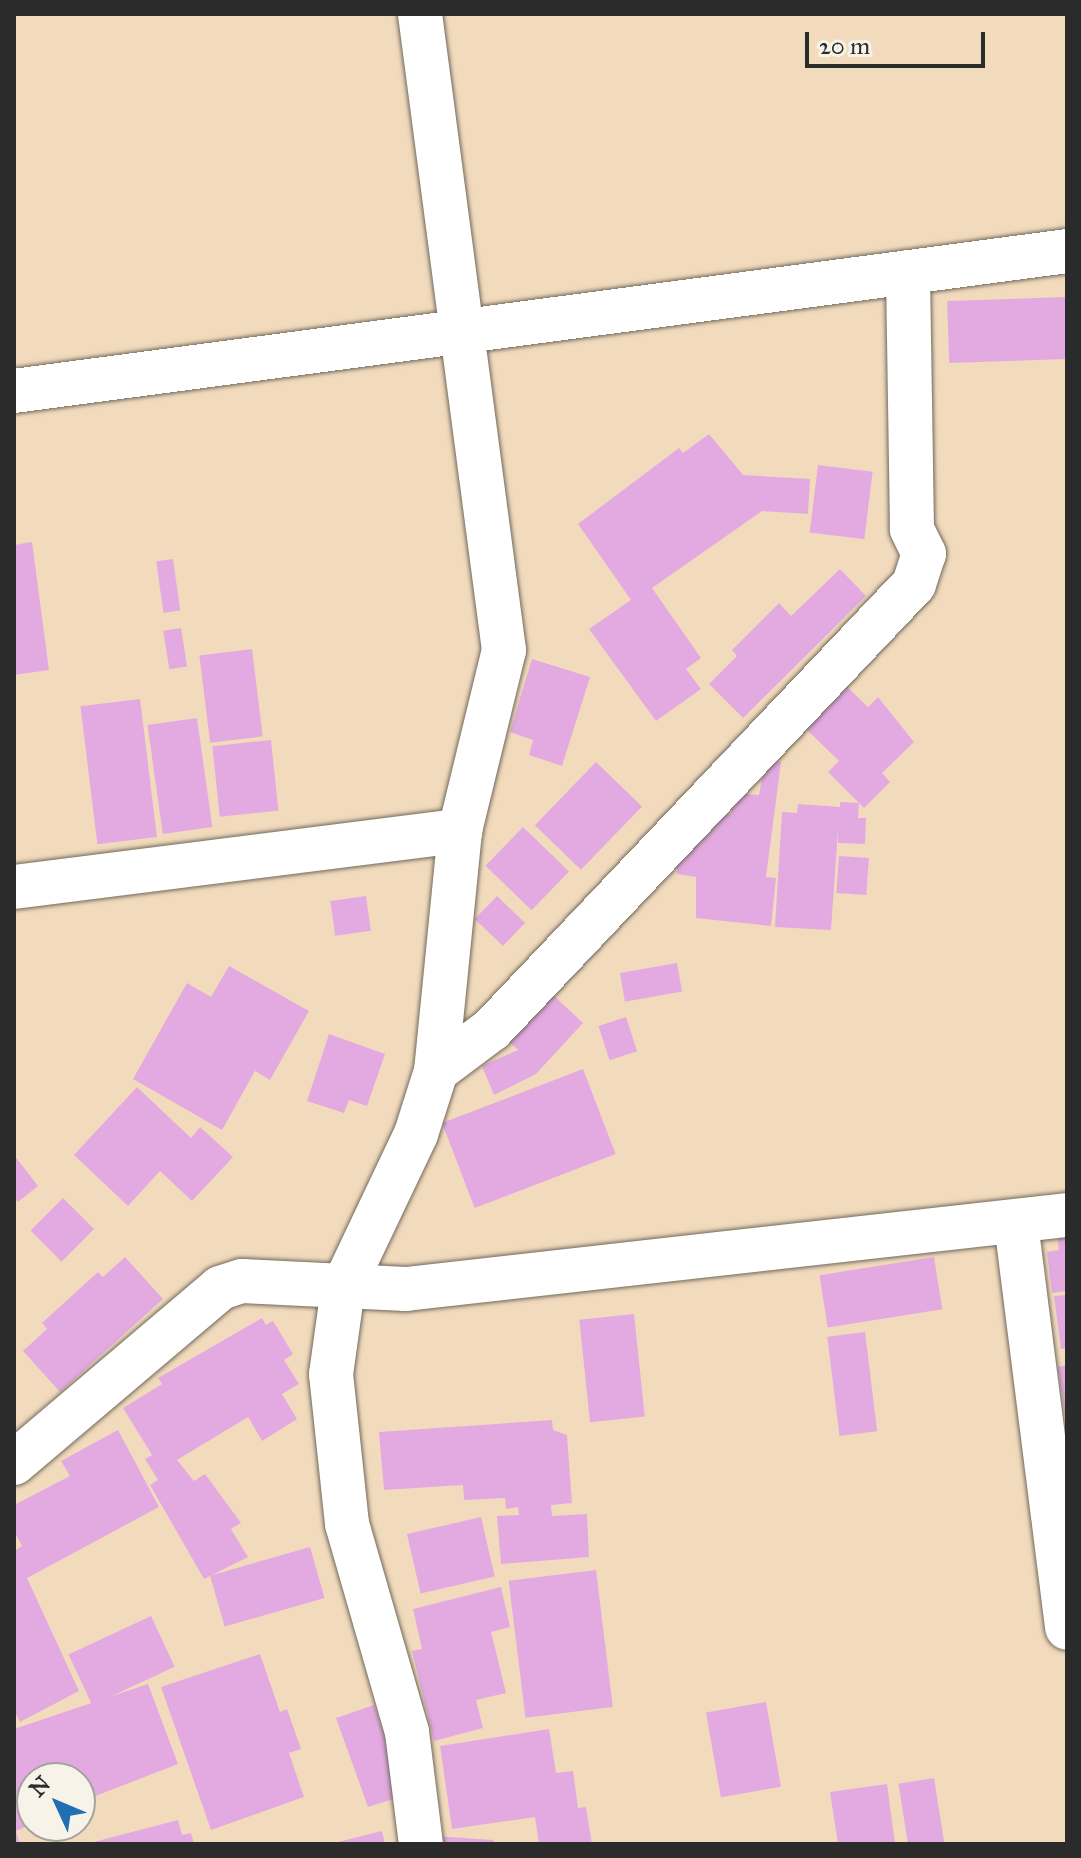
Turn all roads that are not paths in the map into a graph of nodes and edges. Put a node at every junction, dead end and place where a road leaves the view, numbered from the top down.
1 (420, 14) edge
2 (1067, 251) edge
3 (908, 272) junction
4 (461, 333) junction
5 (14, 391) edge
6 (460, 831) junction
7 (14, 887) edge
8 (436, 1071) junction
9 (1067, 1215) edge
10 (1016, 1223) junction
11 (343, 1288) junction
12 (14, 1463) edge
13 (1067, 1628) edge
14 (421, 1844) edge

1 - 4 street
2 - 3 street
3 - 4 street
3 - 8 street
4 - 5 street
4 - 6 street
6 - 7 street
6 - 8 street
8 - 11 street
9 - 10 street
10 - 11 street
10 - 13 street
11 - 12 street
11 - 14 street

